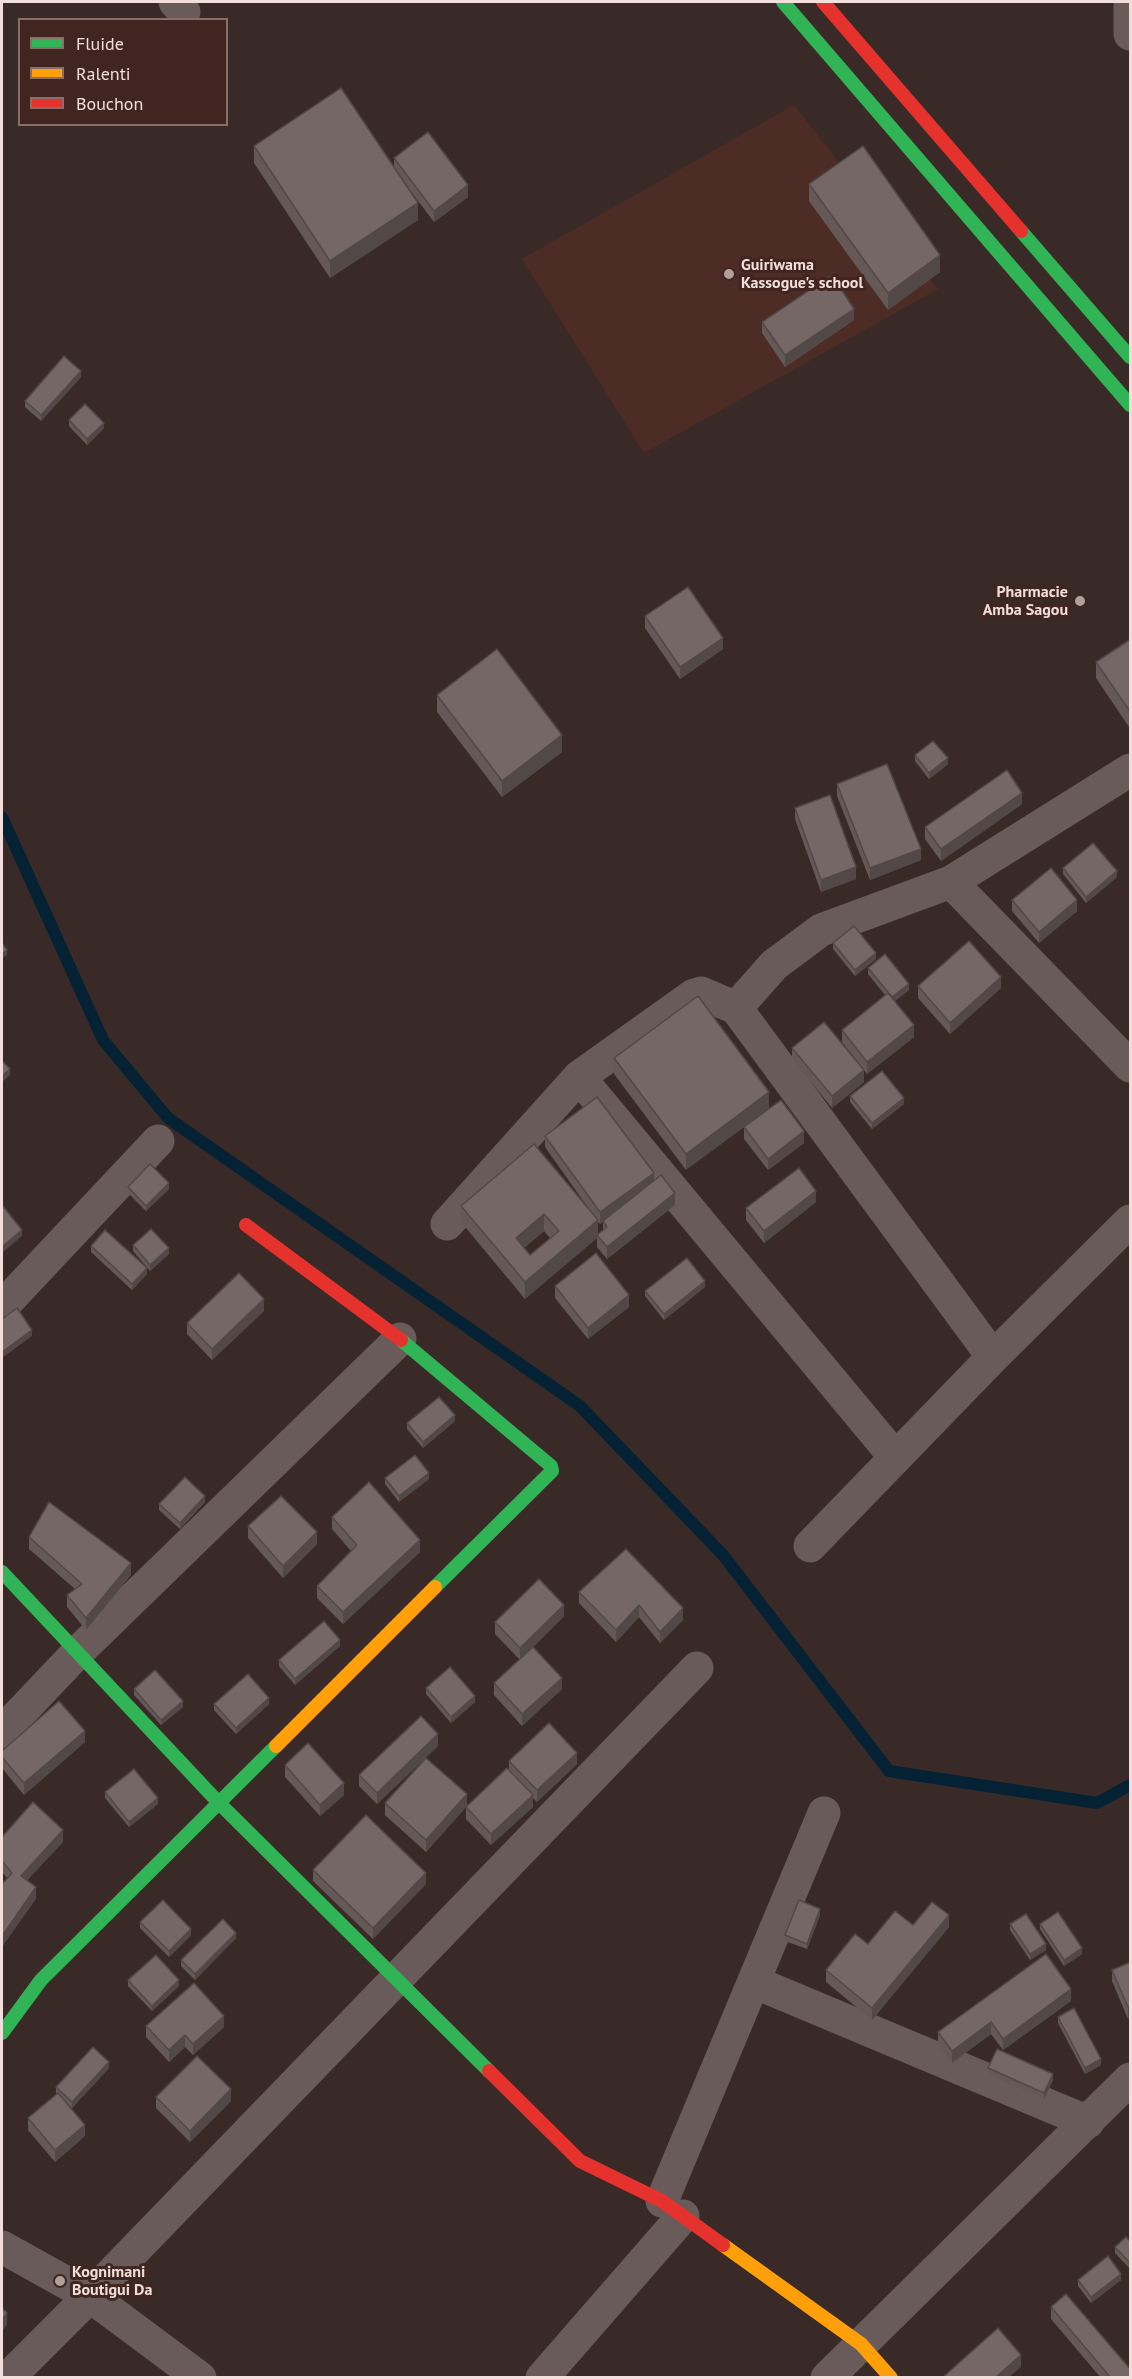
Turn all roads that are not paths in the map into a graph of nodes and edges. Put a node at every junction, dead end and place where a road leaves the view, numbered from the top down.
1 (783, 2) edge
2 (823, 2) edge
3 (1130, 2) edge
4 (1131, 34) edge
5 (1131, 357) edge
6 (1131, 405) edge
7 (1131, 770) edge
8 (951, 882) junction
9 (736, 1008) junction
10 (1131, 1066) edge
11 (579, 1077) junction
12 (158, 1141) dead end
13 (246, 1224) dead end
14 (447, 1224) dead end
15 (1129, 1225) edge
16 (2, 1307) edge
17 (400, 1339) junction
18 (993, 1357) junction
19 (896, 1457) junction
20 (810, 1545) dead end
21 (2, 1572) edge
22 (77, 1653) junction
23 (698, 1668) dead end
24 (2, 1732) edge
25 (219, 1803) junction
26 (824, 1813) dead end
27 (395, 1979) junction
28 (754, 1982) junction
29 (2, 2033) edge
30 (1131, 2079) edge
31 (1088, 2122) junction
32 (672, 2209) junction
33 (2, 2247) edge
34 (90, 2296) junction
35 (861, 2344) junction
36 (8, 2378) edge
37 (200, 2378) edge
38 (542, 2378) edge
39 (827, 2378) edge
40 (891, 2378) edge

1 - 6 street
2 - 5 street
3 - 4 street
7 - 8 street
8 - 9 street
8 - 10 street
9 - 11 street
9 - 18 street
11 - 14 street
11 - 19 street
12 - 16 street
13 - 17 street
15 - 18 street
17 - 22 street
17 - 25 street
18 - 19 street
19 - 20 street
21 - 22 street
22 - 24 street
22 - 25 street
23 - 27 street
25 - 27 street
25 - 29 street
26 - 28 street
27 - 32 street
27 - 34 street
28 - 31 street
28 - 32 street
30 - 31 street
31 - 35 street
32 - 35 street
32 - 38 street
33 - 34 street
34 - 36 street
34 - 37 street
35 - 39 street
35 - 40 street

